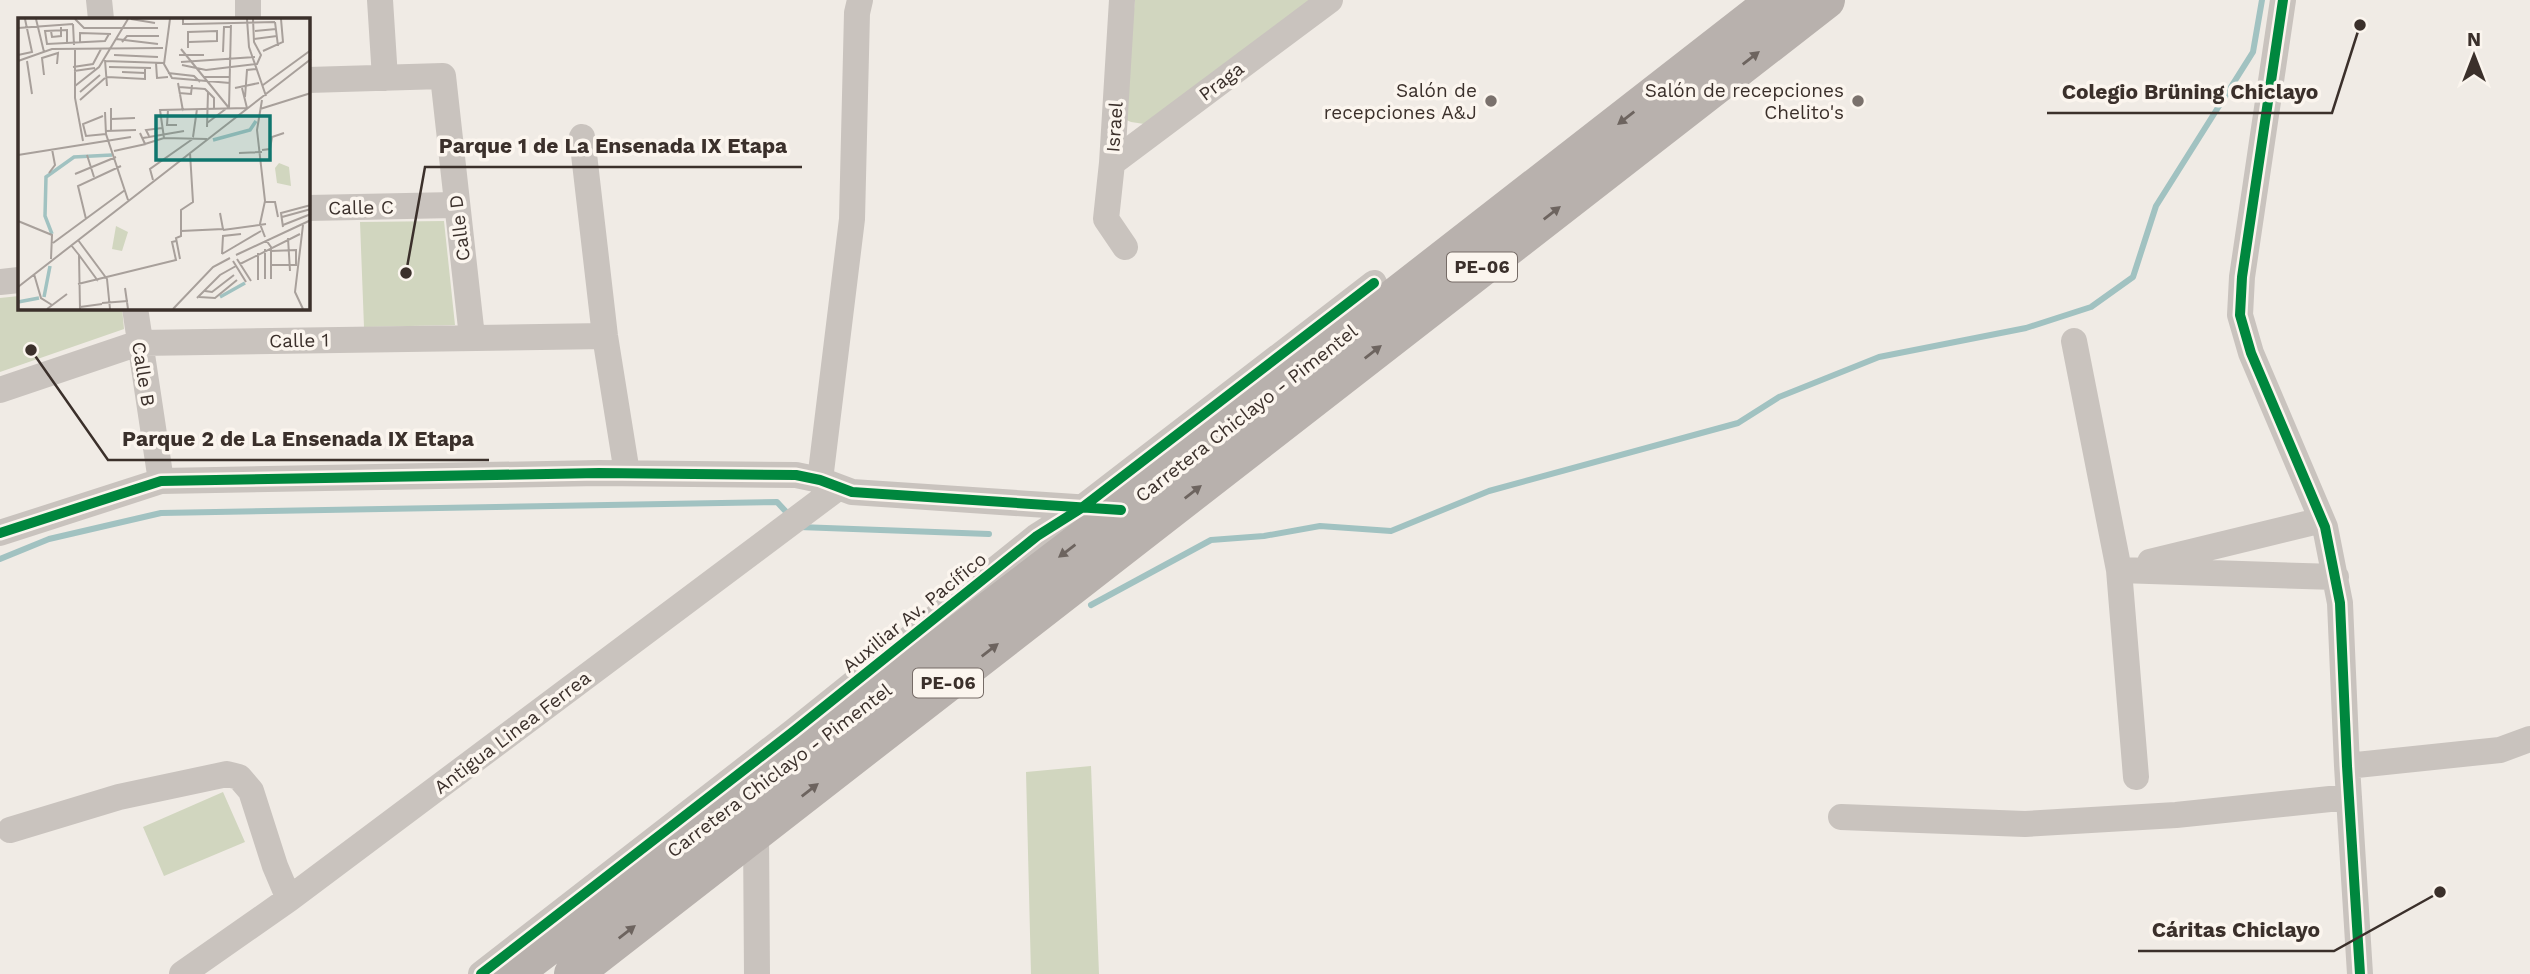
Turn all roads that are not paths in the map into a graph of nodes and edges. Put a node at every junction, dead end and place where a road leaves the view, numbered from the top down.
1 (99, 0) edge
2 (248, 0) edge
3 (380, 0) edge
4 (860, 0) edge
5 (1122, 0) edge
6 (1330, 0) edge
7 (1776, 0) edge
8 (1826, 0) edge
9 (2283, 0) edge
10 (101, 18) edge
11 (248, 18) edge
12 (385, 78) junction
13 (310, 80) edge
14 (582, 137) dead end
15 (1112, 163) junction
16 (1550, 178) junction
17 (456, 205) junction
18 (310, 208) edge
19 (1125, 247) dead end
20 (18, 280) edge
21 (0, 282) edge
22 (1374, 283) joint
23 (135, 310) edge
24 (605, 336) junction
25 (472, 337) junction
26 (2074, 341) dead end
27 (139, 343) junction
28 (0, 390) edge
29 (627, 473) junction
30 (161, 481) junction
31 (830, 483) junction
32 (1083, 507) junction
33 (1121, 510) junction
34 (2322, 520) junction
35 (0, 533) edge
36 (2119, 570) junction
37 (2336, 577) junction
38 (2530, 739) edge
39 (2347, 766) junction
40 (2136, 777) dead end
41 (2350, 797) junction
42 (1841, 817) dead end
43 (745, 818) junction
44 (10, 830) dead end
45 (289, 899) junction
46 (182, 974) edge
47 (481, 974) edge
48 (512, 974) edge
49 (573, 974) edge
50 (757, 974) edge
51 (2360, 974) edge

1 - 10 street
2 - 11 street
3 - 12 street
4 - 31 street
5 - 15 street, Israel
6 - 15 street, Praga
7 -> 16 main road, Carretera Chiclayo - Pimentel / PE-06
43 -> 8 main road, Carretera Chiclayo - Pimentel / PE-06
9 - 34 street
12 - 13 street
12 - 17 street, Calle D
14 - 24 street
15 - 19 street, Israel
16 - 22 main road
16 - 33 main road, Carretera Chiclayo - Pimentel / PE-06
17 - 18 street, Calle C
17 - 25 street, Calle D
20 - 21 street
22 - 32 street, Auxiliar Av. Pacífico
23 - 27 street, Calle B
24 - 25 street, Calle 1
24 - 29 street
25 - 27 street, Calle 1
26 - 36 street
27 - 28 street, Calle 1
27 - 30 street, Calle B
29 - 30 street
29 - 31 street
30 - 35 street
31 - 32 street
31 - 45 street, Antigua Linea Ferrea
32 - 33 street
32 - 47 street, Auxiliar Av. Pacífico
33 -> 43 main road, Carretera Chiclayo - Pimentel / PE-06
34 - 36 street
34 - 37 street
36 - 37 street
36 - 40 street
37 - 39 street
38 - 39 street
39 - 41 street
41 - 42 street
41 - 51 street
43 - 48 main road, Carretera Chiclayo - Pimentel / PE-06
49 -> 43 main road, Carretera Chiclayo - Pimentel / PE-06
43 - 50 street
44 - 45 street
45 - 46 street, Antigua Linea Ferrea

